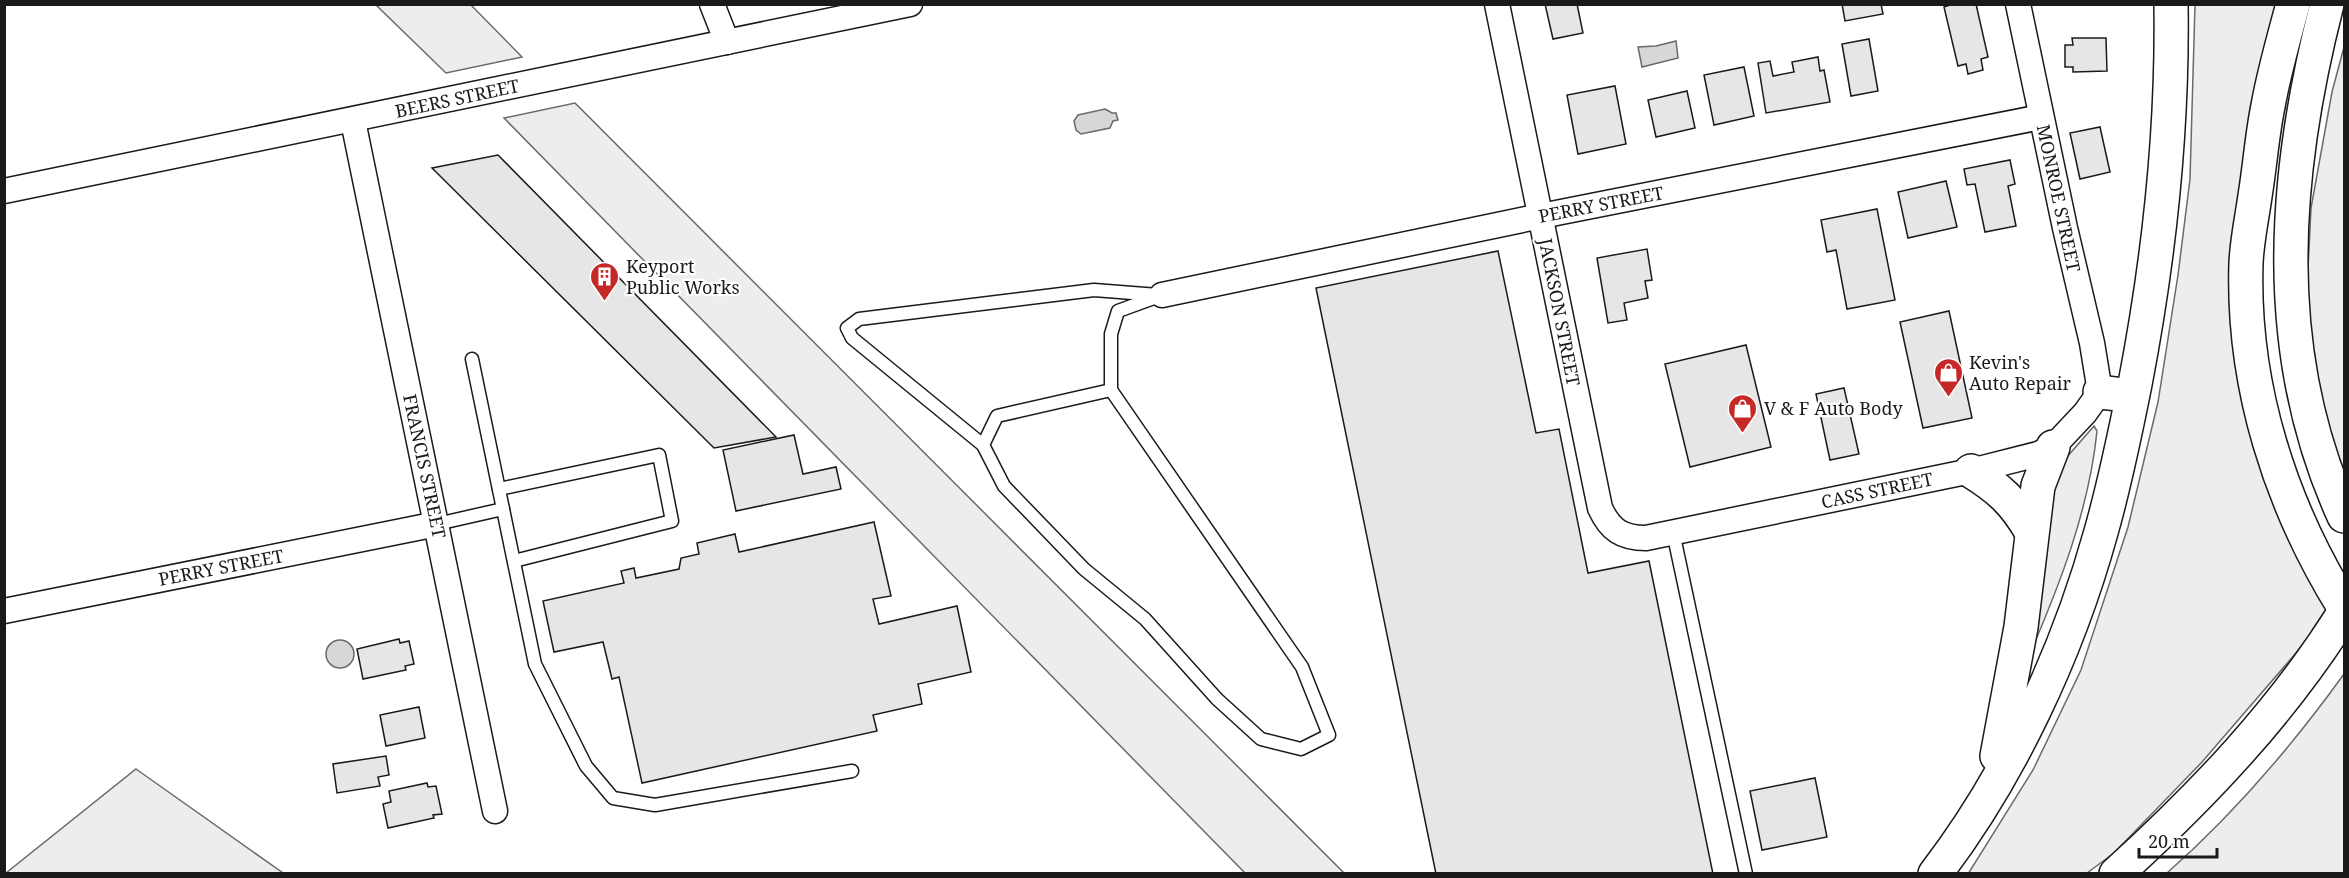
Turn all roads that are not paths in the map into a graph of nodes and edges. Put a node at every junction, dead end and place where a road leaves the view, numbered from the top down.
1 (712, 4) edge
2 (910, 4) edge
3 (1497, 4) edge
4 (2018, 4) edge
5 (2171, 4) edge
6 (2293, 4) edge
7 (2307, 4) edge
8 (2327, 4) edge
9 (727, 42) junction
10 (2041, 117) junction
11 (353, 121) junction
12 (4, 191) edge
13 (2255, 200) junction
14 (1540, 216) junction
15 (1162, 295) junction
16 (472, 359) dead end
17 (1111, 390) junction
18 (2100, 392) junction
19 (2132, 396) junction
20 (983, 445) junction
21 (2054, 447) junction
22 (1971, 471) junction
23 (499, 489) junction
24 (503, 509) junction
25 (2344, 516) edge
26 (437, 524) junction
27 (2031, 531) junction
28 (1673, 532) junction
29 (1627, 536) joint
30 (514, 561) junction
31 (2344, 607) edge
32 (4, 610) edge
33 (2344, 613) edge
34 (852, 771) dead end
35 (1991, 790) junction
36 (495, 811) dead end
37 (1746, 873) edge
38 (1935, 873) edge
39 (2116, 873) edge

1 - 9 street
2 - 9 street, BEERS STREET
3 - 14 street, JACKSON STREET
4 - 10 street, MONROE STREET
5 - 19 highway
6 - 13 highway
7 - 13 highway
8 - 25 highway
9 - 11 street, BEERS STREET
10 - 14 street, PERRY STREET
10 - 18 street, MONROE STREET
11 - 12 street, BEERS STREET
11 - 26 street, FRANCIS STREET
13 - 31 highway
14 - 15 street, PERRY STREET
14 - 29 street, JACKSON STREET
15 - 17 lane
15 - 20 lane
16 - 23 lane
17 - 20 lane
17 - 20 lane
18 - 19 highway
18 - 21 street, CASS STREET
19 - 35 highway
21 - 22 street, CASS STREET
21 - 27 highway
22 - 27 highway
22 - 28 street, CASS STREET
23 - 24 lane
23 - 30 lane
24 - 26 lane
24 - 30 lane
26 - 32 street, PERRY STREET
26 - 36 street, FRANCIS STREET
27 - 35 highway
28 - 29 street, CASS STREET
28 - 37 lane
30 - 34 lane
33 - 39 highway
35 - 38 highway

